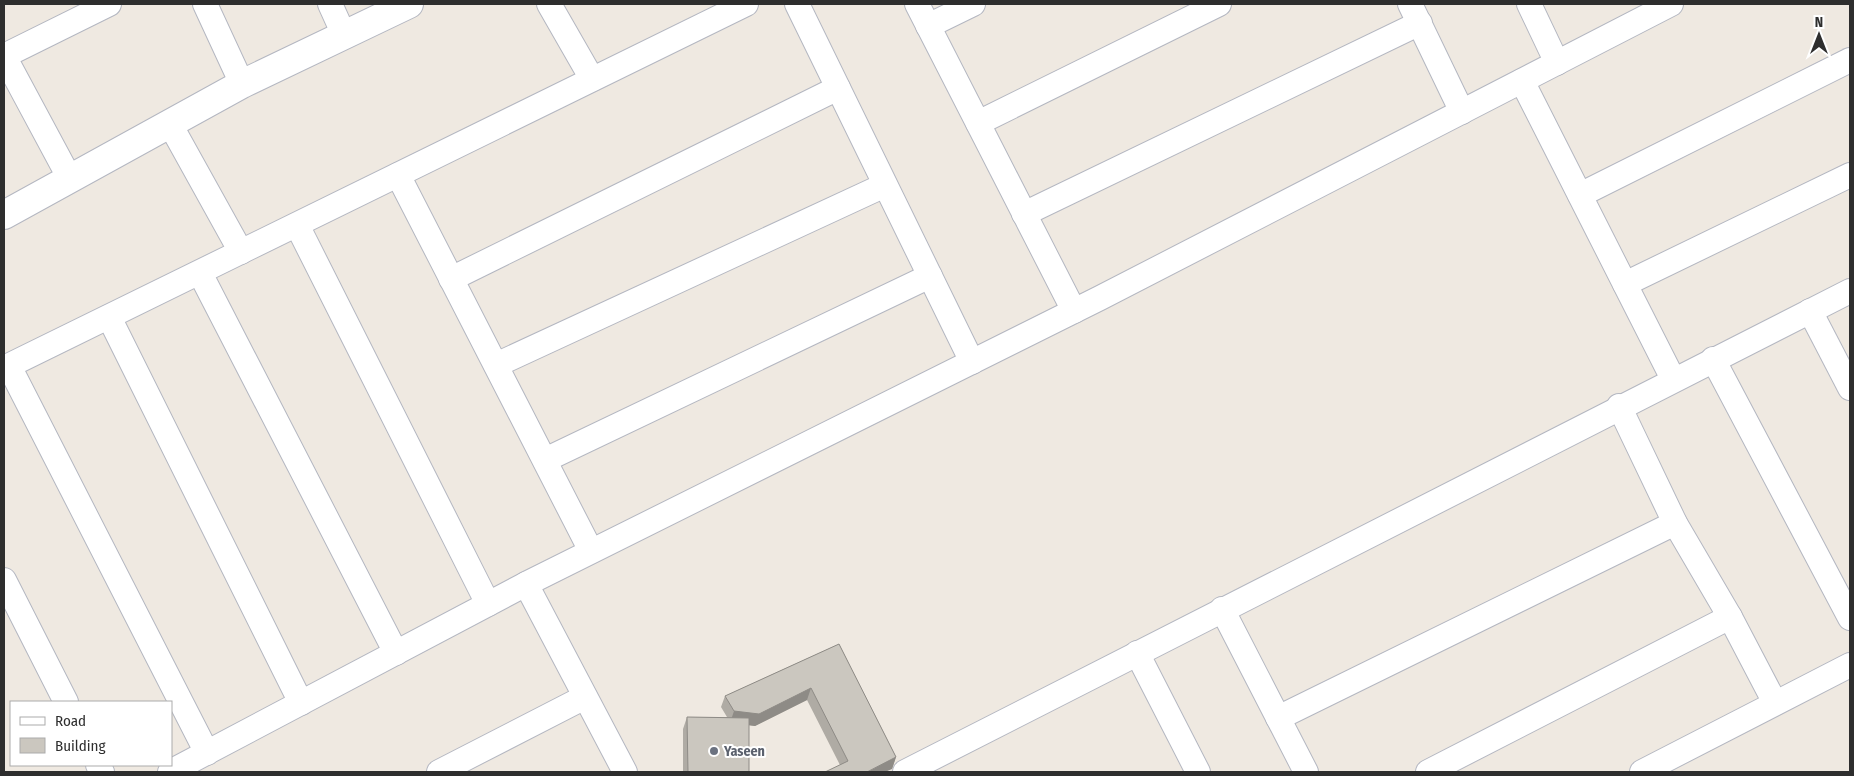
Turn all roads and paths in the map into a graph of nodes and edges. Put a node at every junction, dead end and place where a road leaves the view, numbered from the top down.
1 (109, 4) edge
2 (204, 4) edge
3 (330, 4) edge
4 (409, 4) edge
5 (549, 4) edge
6 (746, 4) edge
7 (797, 4) edge
8 (917, 4) edge
9 (973, 4) edge
10 (1219, 4) edge
11 (1529, 4) edge
12 (1658, 7) edge
13 (1415, 13) edge
14 (928, 26) junction
15 (344, 35) junction
16 (1850, 60) edge
17 (1557, 63) junction
18 (592, 79) junction
19 (1522, 81) junction
20 (242, 84) junction
21 (838, 88) junction
22 (1462, 112) junction
23 (978, 123) junction
24 (170, 124) junction
25 (398, 175) junction
26 (1850, 175) edge
27 (70, 179) junction
28 (885, 185) junction
29 (1580, 195) junction
30 (1024, 214) junction
31 (4, 215) edge
32 (297, 224) junction
33 (241, 252) junction
34 (200, 273) junction
35 (930, 276) junction
36 (451, 279) junction
37 (1625, 284) junction
38 (1850, 291) edge
39 (1074, 311) junction
40 (1810, 311) junction
41 (109, 317) junction
42 (1714, 359) junction
43 (972, 362) junction
44 (496, 365) junction
45 (6, 367) edge
46 (1673, 379) junction
47 (1850, 388) edge
48 (1619, 406) junction
49 (544, 460) junction
50 (1675, 523) junction
51 (591, 551) junction
52 (4, 580) edge
53 (526, 584) junction
54 (488, 604) junction
55 (1222, 609) junction
56 (1730, 617) junction
57 (1850, 618) edge
58 (396, 653) junction
59 (1137, 653) junction
60 (1850, 665) edge
61 (585, 697) junction
62 (65, 701) edge
63 (301, 703) junction
64 (1775, 703) junction
65 (1278, 718) junction
66 (207, 753) junction
67 (1191, 770) edge
68 (170, 772) edge
69 (439, 772) edge
70 (624, 772) edge
71 (905, 772) edge
72 (1306, 772) edge
73 (1428, 772) edge
74 (1642, 772) edge

1 - 27 street
2 - 20 street
3 - 15 street
4 - 15 street
5 - 18 street
6 - 18 street
7 - 21 street
8 - 14 street
9 - 14 street
10 - 23 street
11 - 17 street
12 - 17 street
13 - 22 street
13 - 30 street
14 - 23 street
15 - 20 street
16 - 29 street
17 - 19 street
18 - 25 street
19 - 22 street
19 - 29 street
20 - 24 street
21 - 28 street
21 - 36 street
22 - 39 street
23 - 30 street
24 - 27 street
24 - 33 street
25 - 32 street
25 - 36 street
26 - 37 street
27 - 31 street
28 - 35 street
28 - 44 street
29 - 37 street
30 - 39 street
32 - 33 street
32 - 54 street
33 - 34 street
34 - 41 street
34 - 58 street
35 - 43 street
35 - 49 street
36 - 44 street
37 - 46 street
38 - 40 street
39 - 43 street
40 - 42 street
40 - 47 street
41 - 45 street
41 - 63 street
42 - 46 street
42 - 57 street
43 - 51 street
44 - 49 street
45 - 66 street
46 - 48 street
48 - 50 street
48 - 55 street
49 - 51 street
50 - 56 street
50 - 65 street
51 - 53 street
52 - 62 street
53 - 54 street
53 - 61 street
54 - 58 street
55 - 59 street
55 - 65 street
56 - 64 street
56 - 73 street
58 - 63 street
59 - 67 street
59 - 71 street
60 - 64 street
61 - 69 street
61 - 70 street
63 - 66 street
64 - 74 street
65 - 72 street
66 - 68 street

